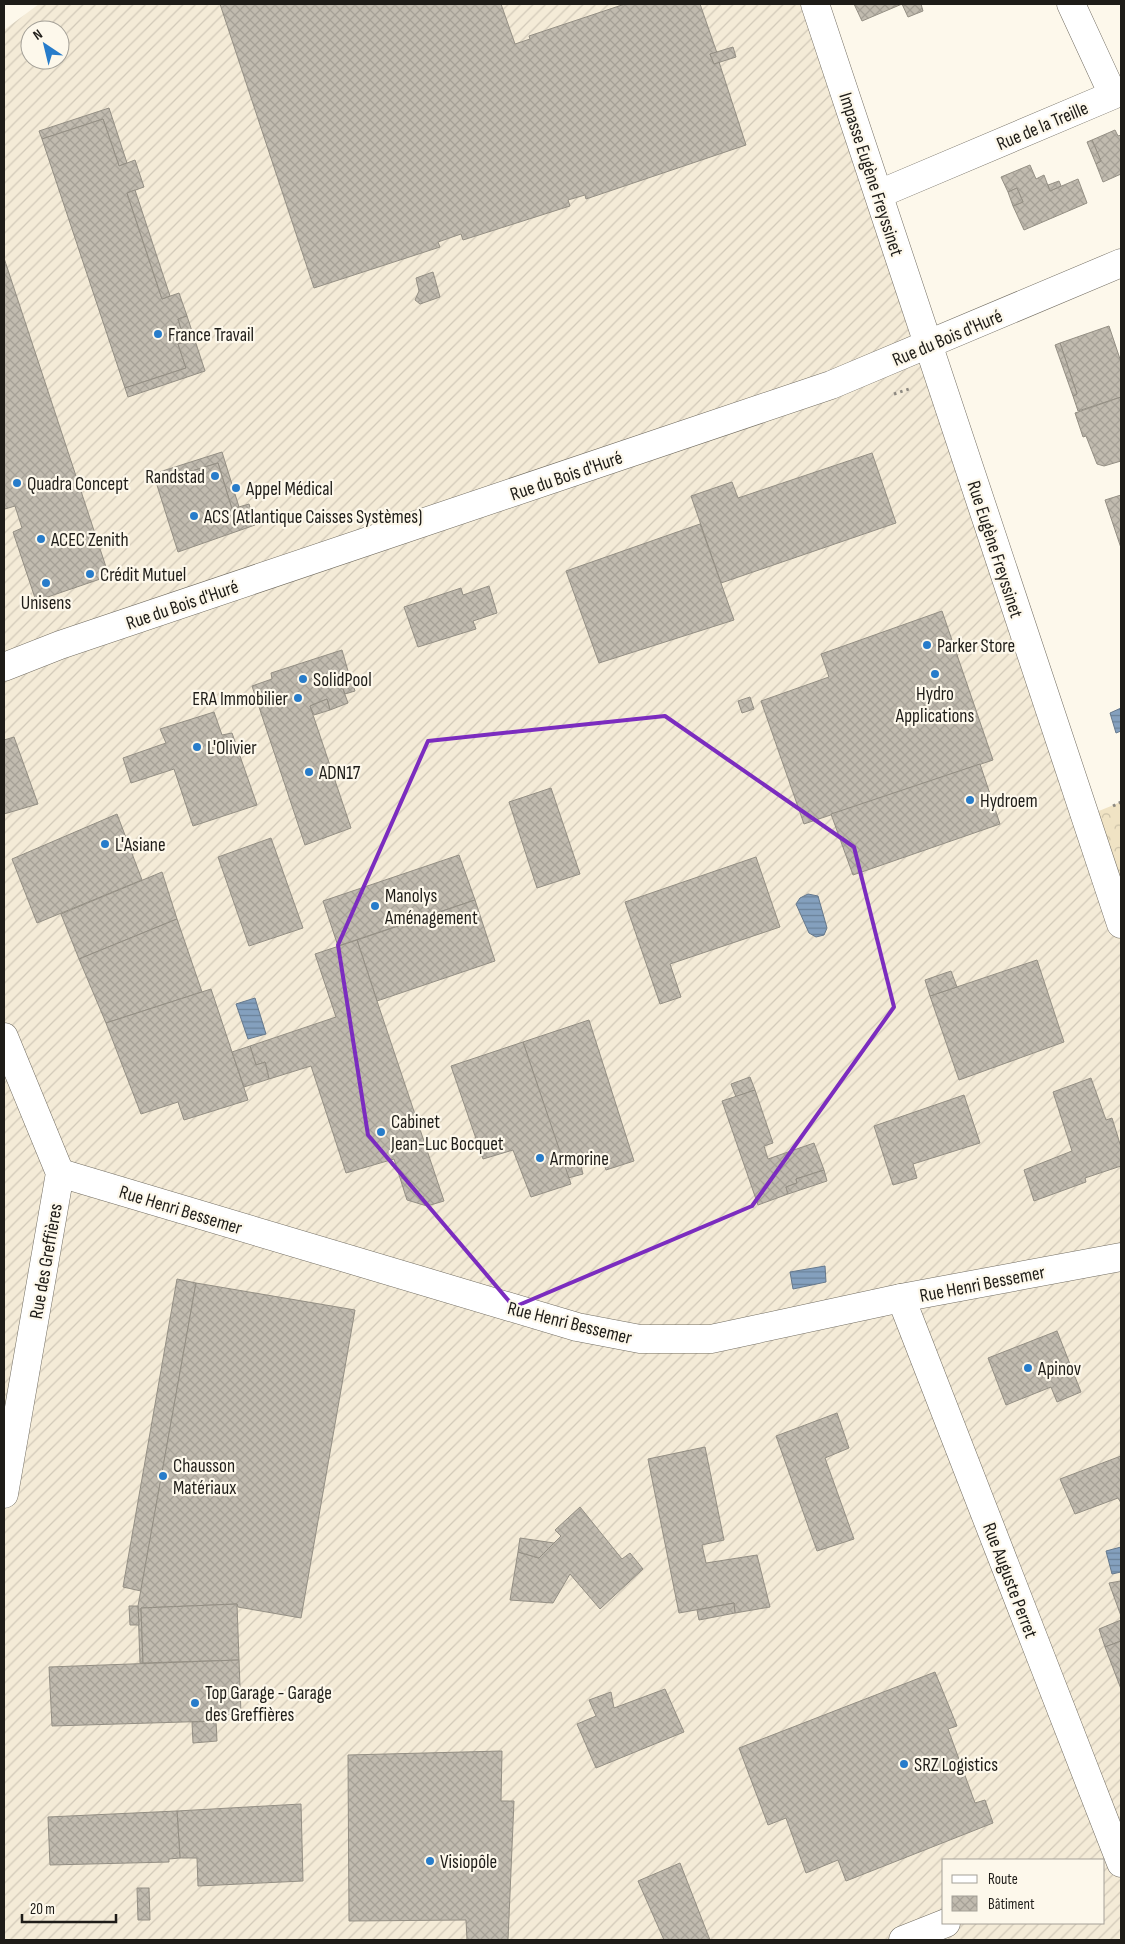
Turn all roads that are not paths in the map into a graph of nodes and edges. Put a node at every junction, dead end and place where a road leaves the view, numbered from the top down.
1 (814, 4) edge
2 (1071, 4) edge
3 (879, 194) junction
4 (1121, 263) edge
5 (928, 344) junction
6 (4, 667) edge
7 (1121, 924) edge
8 (4, 1037) edge
9 (60, 1173) junction
10 (1121, 1257) edge
11 (901, 1298) junction
12 (4, 1494) edge
13 (1113, 1859) edge
14 (943, 1924) edge
15 (903, 1940) edge

1 - 3 street, Impasse Eugène Freyssinet
2 - 3 street, Rue de la Treille
3 - 5 street, Impasse Eugène Freyssinet
4 - 5 street, Rue du Bois d'Huré
5 - 6 street, Rue du Bois d'Huré
5 - 7 street, Rue Eugène Freyssinet
8 - 9 street
9 - 11 street, Rue Henri Bessemer
9 - 12 street, Rue des Greffières
10 - 11 street, Rue Henri Bessemer
11 - 13 street, Rue Auguste Perret
14 - 15 street

